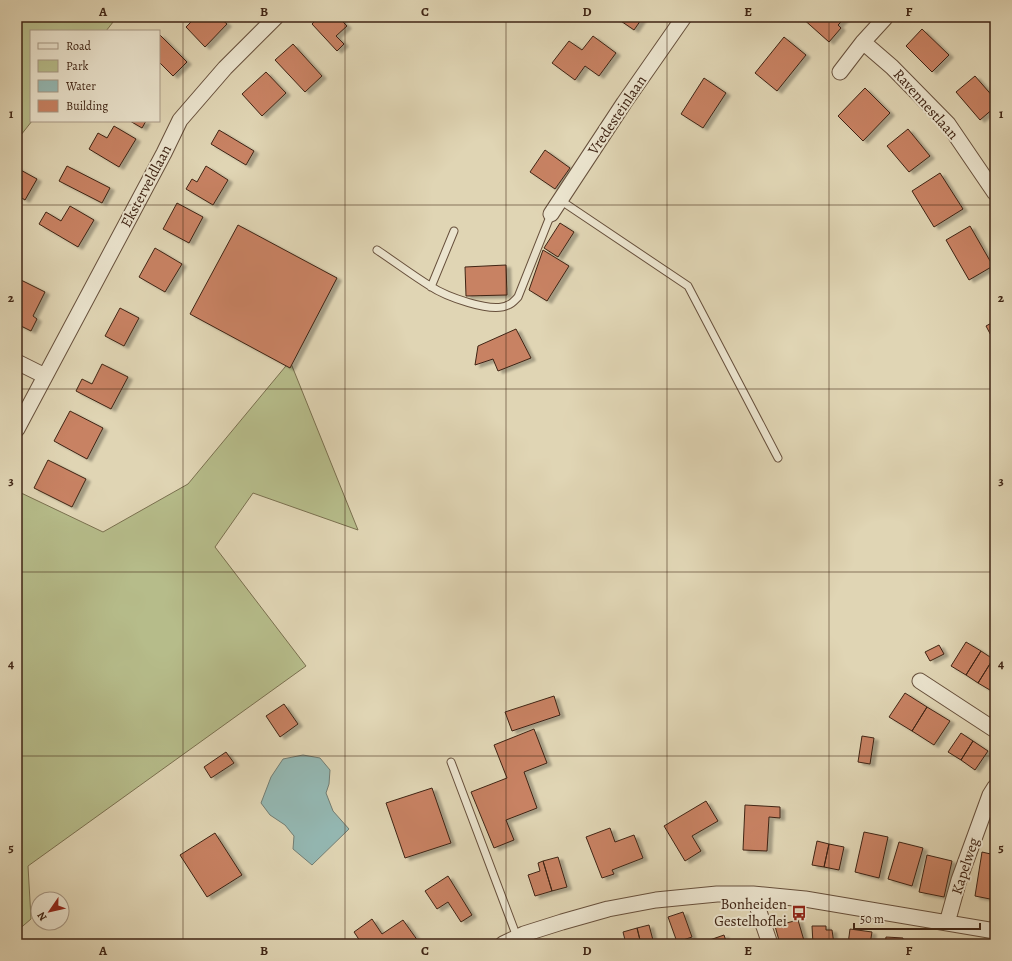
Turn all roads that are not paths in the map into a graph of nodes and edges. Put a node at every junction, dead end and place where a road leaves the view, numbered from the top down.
1 (276, 17) edge
2 (684, 17) edge
3 (885, 18) edge
4 (863, 42) junction
5 (840, 72) dead end
6 (995, 193) edge
7 (560, 200) junction
8 (551, 214) joint
9 (454, 231) dead end
10 (377, 250) dead end
11 (431, 287) junction
12 (17, 362) edge
13 (45, 376) junction
14 (17, 429) edge
15 (778, 458) dead end
16 (920, 681) dead end
17 (995, 730) edge
18 (451, 762) dead end
19 (995, 787) edge
20 (754, 894) junction
21 (947, 923) junction
22 (995, 932) edge
23 (517, 937) junction
24 (503, 944) edge
25 (770, 944) edge

1 - 13 street, Eksterveldlaan
2 - 7 street, Vredesteinlaan
3 - 4 street
4 - 5 street
4 - 6 street, Ravennestlaan
7 - 8 street, Vredesteinlaan
7 - 15 lane
8 - 11 lane
9 - 11 lane
10 - 11 lane
12 - 13 street
13 - 14 street, Eksterveldlaan
16 - 17 street
18 - 23 lane
19 - 21 street, Kapelweg
20 - 21 street
20 - 23 street
20 - 25 street
21 - 22 street
23 - 24 street

